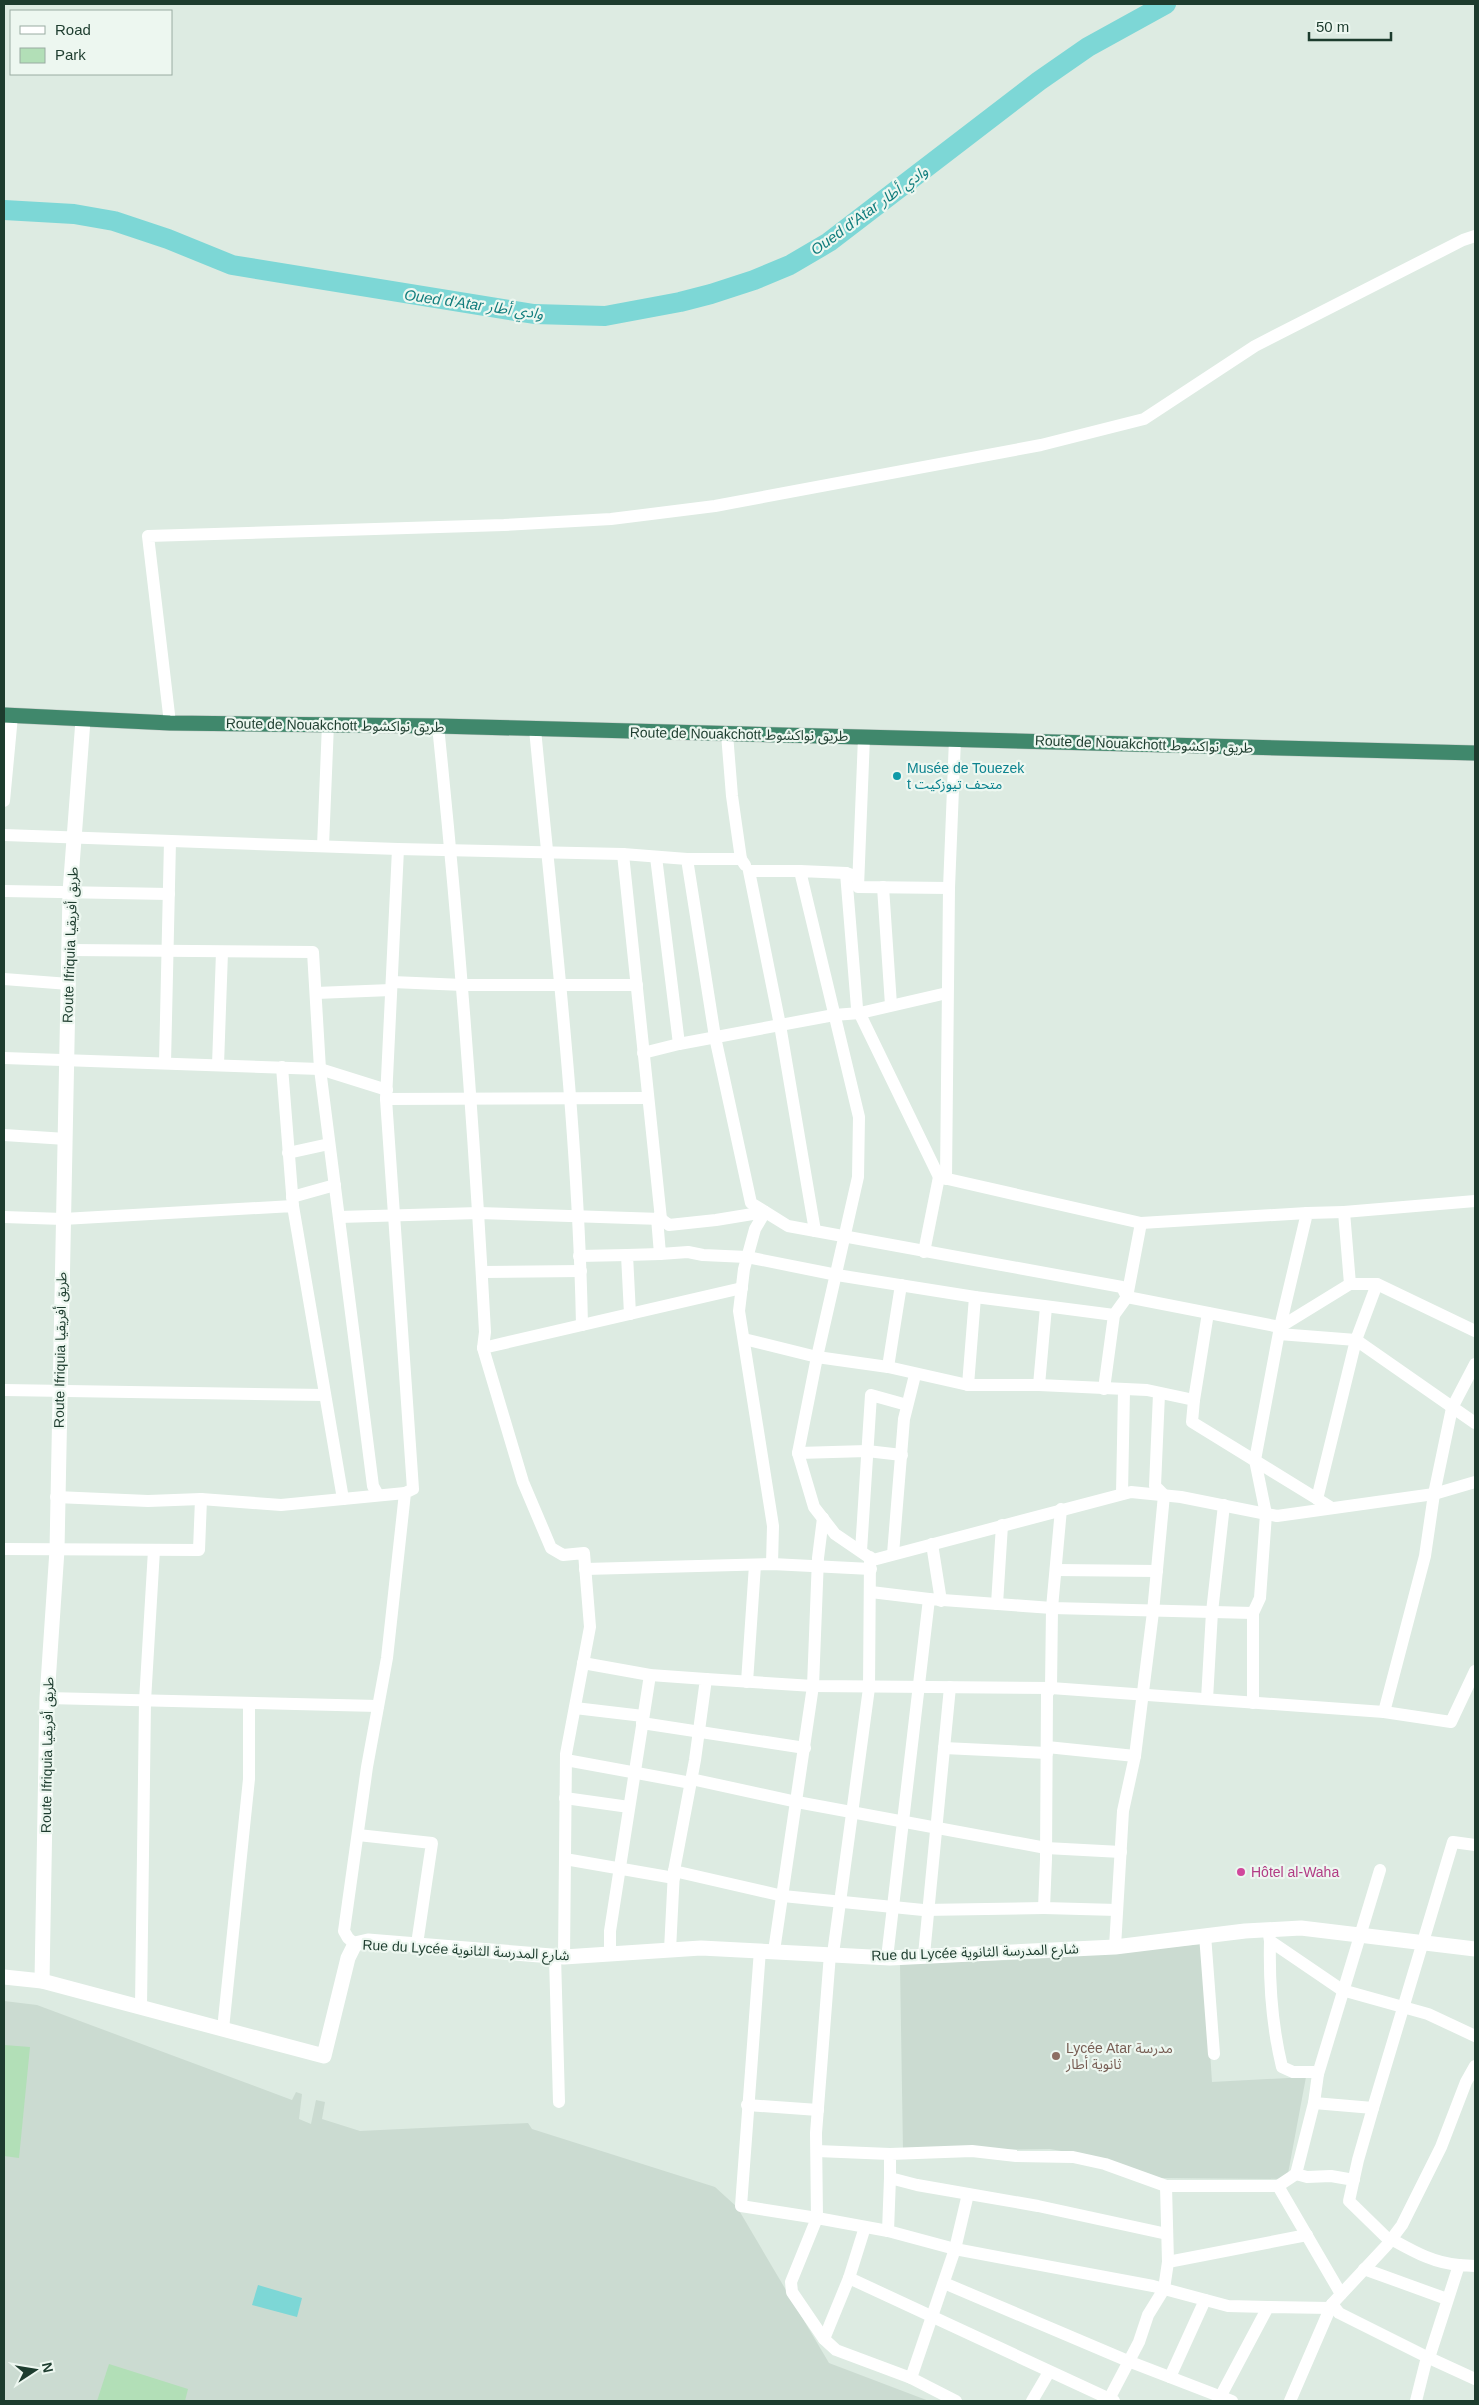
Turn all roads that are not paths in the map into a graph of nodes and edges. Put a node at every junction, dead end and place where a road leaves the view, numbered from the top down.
1 (1475, 236) edge
2 (8, 715) edge
3 (83, 720) junction
4 (170, 724) junction
5 (328, 724) junction
6 (438, 726) junction
7 (534, 729) junction
8 (728, 734) junction
9 (864, 737) junction
10 (955, 739) junction
11 (1475, 754) edge
12 (4, 801) edge
13 (4, 835) edge
14 (74, 837) junction
15 (170, 841) junction
16 (323, 846) junction
17 (398, 849) junction
18 (451, 850) junction
19 (547, 853) junction
20 (623, 854) junction
21 (656, 857) junction
22 (687, 858) junction
23 (741, 859) junction
24 (749, 871) junction
25 (800, 871) junction
26 (846, 874) junction
27 (858, 877) junction
28 (882, 887) junction
29 (949, 888) junction
30 (4, 891) edge
31 (70, 892) junction
32 (169, 894) junction
33 (70, 950) junction
34 (167, 952) junction
35 (222, 952) junction
36 (4, 979) edge
37 (69, 984) junction
38 (463, 985) junction
39 (637, 985) junction
40 (392, 986) junction
41 (560, 986) junction
42 (316, 993) junction
43 (947, 993) junction
44 (891, 1005) junction
45 (860, 1013) junction
46 (834, 1015) junction
47 (780, 1025) junction
48 (715, 1037) junction
49 (679, 1044) junction
50 (644, 1054) junction
51 (4, 1058) edge
52 (68, 1060) junction
53 (165, 1063) junction
54 (218, 1065) junction
55 (282, 1067) junction
56 (320, 1069) junction
57 (386, 1094) junction
58 (471, 1098) junction
59 (569, 1098) junction
60 (648, 1098) junction
61 (4, 1135) edge
62 (66, 1139) junction
63 (329, 1144) junction
64 (288, 1153) junction
65 (943, 1178) junction
66 (335, 1185) junction
67 (292, 1202) junction
68 (1475, 1202) edge
69 (765, 1212) junction
70 (1307, 1212) junction
71 (1344, 1212) junction
72 (479, 1213) junction
73 (393, 1215) junction
74 (339, 1216) junction
75 (577, 1216) junction
76 (4, 1217) edge
77 (659, 1218) junction
78 (63, 1219) junction
79 (1141, 1223) junction
80 (815, 1232) junction
81 (845, 1238) junction
82 (924, 1252) junction
83 (660, 1254) junction
84 (627, 1255) junction
85 (579, 1256) junction
86 (747, 1257) junction
87 (581, 1271) junction
88 (482, 1272) junction
89 (837, 1274) junction
90 (1350, 1284) junction
91 (1377, 1284) junction
92 (901, 1285) junction
93 (742, 1288) junction
94 (975, 1297) junction
95 (1127, 1297) junction
96 (1046, 1306) junction
97 (1208, 1313) junction
98 (630, 1314) junction
99 (1114, 1316) junction
100 (582, 1325) junction
101 (1280, 1331) junction
102 (1475, 1332) edge
103 (744, 1339) junction
104 (1356, 1340) junction
105 (483, 1348) junction
106 (817, 1357) junction
107 (1475, 1364) edge
108 (888, 1368) junction
109 (915, 1375) junction
110 (968, 1385) junction
111 (1039, 1385) junction
112 (1104, 1389) junction
113 (4, 1390) edge
114 (1124, 1390) junction
115 (60, 1393) junction
116 (1159, 1394) junction
117 (326, 1395) junction
118 (1194, 1400) junction
119 (908, 1405) junction
120 (1452, 1408) junction
121 (1475, 1423) edge
122 (867, 1451) junction
123 (798, 1453) junction
124 (902, 1455) junction
125 (1255, 1460) junction
126 (1475, 1482) edge
127 (405, 1493) junction
128 (1122, 1494) junction
129 (1434, 1494) junction
130 (1164, 1495) junction
131 (378, 1496) junction
132 (56, 1497) junction
133 (201, 1499) junction
134 (343, 1499) junction
135 (1317, 1499) junction
136 (1224, 1505) junction
137 (1332, 1508) junction
138 (1061, 1509) junction
139 (1266, 1514) junction
140 (823, 1518) junction
141 (1002, 1525) junction
142 (932, 1544) junction
143 (4, 1549) edge
144 (57, 1550) junction
145 (154, 1550) junction
146 (893, 1554) junction
147 (867, 1559) junction
148 (772, 1564) junction
149 (755, 1565) junction
150 (818, 1567) junction
151 (586, 1569) junction
152 (1056, 1570) junction
153 (1157, 1571) junction
154 (871, 1592) junction
155 (935, 1600) junction
156 (997, 1604) junction
157 (1052, 1608) junction
158 (1153, 1612) junction
159 (1212, 1612) junction
160 (1253, 1613) junction
161 (583, 1663) junction
162 (1475, 1671) edge
163 (650, 1676) junction
164 (706, 1679) junction
165 (746, 1682) junction
166 (813, 1686) junction
167 (950, 1687) junction
168 (869, 1688) junction
169 (919, 1688) junction
170 (1051, 1688) junction
171 (1142, 1695) junction
172 (47, 1698) junction
173 (1206, 1699) junction
174 (145, 1701) junction
175 (1252, 1702) junction
176 (249, 1704) junction
177 (378, 1706) junction
178 (575, 1708) junction
179 (1384, 1712) junction
180 (643, 1720) junction
181 (698, 1732) junction
182 (805, 1748) junction
183 (944, 1748) junction
184 (1047, 1750) junction
185 (1135, 1756) junction
186 (566, 1760) junction
187 (634, 1772) junction
188 (691, 1781) junction
189 (565, 1798) junction
190 (797, 1802) junction
191 (629, 1807) junction
192 (853, 1812) junction
193 (903, 1821) junction
194 (936, 1826) junction
195 (358, 1835) junction
196 (1475, 1845) edge
197 (1046, 1848) junction
198 (1121, 1852) junction
199 (565, 1859) junction
200 (621, 1868) junction
201 (1380, 1870) dead end
202 (674, 1875) junction
203 (782, 1896) junction
204 (839, 1900) junction
205 (891, 1906) junction
206 (1044, 1908) junction
207 (928, 1910) junction
208 (1118, 1910) junction
209 (1206, 1935) junction
210 (1269, 1935) junction
211 (1361, 1935) junction
212 (1422, 1942) junction
213 (355, 1944) junction
214 (417, 1944) junction
215 (1115, 1947) junction
216 (1475, 1949) edge
217 (670, 1950) junction
218 (767, 1951) junction
219 (610, 1954) junction
220 (831, 1954) junction
221 (924, 1955) junction
222 (560, 1956) junction
223 (886, 1958) junction
224 (4, 1977) edge
225 (42, 1981) junction
226 (1342, 1990) junction
227 (1403, 2006) junction
228 (141, 2007) junction
229 (223, 2029) junction
230 (1475, 2036) edge
231 (1214, 2054) dead end
232 (1475, 2066) edge
233 (1318, 2074) junction
234 (559, 2102) dead end
235 (1314, 2103) junction
236 (747, 2105) junction
237 (1373, 2108) junction
238 (818, 2110) junction
239 (817, 2151) junction
240 (890, 2154) junction
241 (1296, 2174) junction
242 (890, 2178) junction
243 (1354, 2180) junction
244 (1166, 2186) junction
245 (1278, 2186) junction
246 (968, 2194) junction
247 (817, 2218) junction
248 (865, 2227) junction
249 (888, 2231) junction
250 (1168, 2234) junction
251 (1307, 2235) junction
252 (1390, 2240) junction
253 (955, 2249) junction
254 (1168, 2262) junction
255 (1459, 2265) junction
256 (1475, 2266) edge
257 (1364, 2270) junction
258 (850, 2278) junction
259 (944, 2282) junction
260 (1164, 2289) junction
261 (1447, 2299) junction
262 (1205, 2300) junction
263 (1334, 2302) junction
264 (1268, 2307) junction
265 (931, 2316) junction
266 (824, 2339) junction
267 (1428, 2358) junction
268 (1128, 2361) junction
269 (1049, 2372) junction
270 (1170, 2377) junction
271 (911, 2378) junction
272 (1475, 2379) edge
273 (1224, 2400) edge
274 (956, 2401) edge
275 (1032, 2401) edge
276 (1110, 2401) edge
277 (1290, 2401) edge
278 (1416, 2401) edge

1 - 4 street
2 - 3 highway, Route de Nouakchott طريق نواكشوط
2 - 12 street
3 - 4 highway, Route de Nouakchott طريق نواكشوط
3 - 14 street, Route Ifriquia طريق أفريقيا
4 - 5 highway, Route de Nouakchott طريق نواكشوط
5 - 6 highway, Route de Nouakchott طريق نواكشوط
5 - 16 street
6 - 7 highway, Route de Nouakchott طريق نواكشوط
6 - 18 street
7 - 8 highway, Route de Nouakchott طريق نواكشوط
7 - 19 street
8 - 9 highway, Route de Nouakchott طريق نواكشوط
8 - 23 street
9 - 10 highway, Route de Nouakchott طريق نواكشوط
9 - 27 street
10 - 11 highway, Route de Nouakchott طريق نواكشوط
10 - 29 street
13 - 14 street
14 - 15 street
14 - 31 street, Route Ifriquia طريق أفريقيا
15 - 16 street
15 - 32 street
16 - 17 street
17 - 18 street
17 - 40 street
18 - 19 street
18 - 38 street
19 - 20 street
19 - 41 street
20 - 21 street
20 - 39 street
21 - 22 street
21 - 49 street
22 - 23 street
22 - 48 street
23 - 24 street
24 - 25 street
24 - 47 street
25 - 26 street
25 - 46 street
26 - 27 street
26 - 45 street
27 - 28 street
28 - 29 street
28 - 44 street
29 - 43 street
30 - 31 street
31 - 32 street
31 - 33 street, Route Ifriquia طريق أفريقيا
32 - 34 street
33 - 34 street
33 - 37 street, Route Ifriquia طريق أفريقيا
34 - 35 street
34 - 53 street
35 - 42 street
35 - 54 street
36 - 37 street
37 - 52 street, Route Ifriquia طريق أفريقيا
38 - 40 street
38 - 41 street
38 - 58 street
39 - 41 street
39 - 50 street
40 - 42 street
40 - 57 street
41 - 59 street
42 - 56 street
43 - 44 street
43 - 65 street
44 - 45 street
45 - 46 street
45 - 65 street
46 - 47 street
46 - 81 street
47 - 48 street
47 - 80 street
48 - 49 street
48 - 69 street
49 - 50 street
50 - 60 street
51 - 52 street
52 - 53 street
52 - 62 street, Route Ifriquia طريق أفريقيا
53 - 54 street
54 - 55 street
55 - 56 street
55 - 64 street
56 - 57 street
56 - 63 street
57 - 58 street
57 - 73 street
58 - 59 street
58 - 72 street
59 - 60 street
59 - 75 street
60 - 77 street
61 - 62 street
62 - 78 street, Route Ifriquia طريق أفريقيا
63 - 64 street
63 - 66 street
64 - 67 street
65 - 79 street
65 - 82 street
66 - 67 street
66 - 74 street
67 - 78 street
67 - 117 street
68 - 71 street
69 - 77 street
69 - 80 street
69 - 86 street
70 - 71 street
70 - 79 street
70 - 101 street
71 - 90 street
72 - 73 street
72 - 75 street
72 - 88 street
73 - 74 street
73 - 127 street
74 - 131 street
75 - 77 street
75 - 85 street
76 - 78 street
77 - 83 street
78 - 115 street, Route Ifriquia طريق أفريقيا
79 - 95 street
80 - 81 street
81 - 82 street
81 - 89 street
82 - 95 street
83 - 84 street
83 - 86 street
84 - 85 street
84 - 98 street
85 - 87 street
86 - 89 street
86 - 93 street
87 - 88 street
87 - 100 street
88 - 105 street
89 - 92 street
89 - 106 street
90 - 91 street
90 - 101 street
91 - 102 street
91 - 104 street
92 - 94 street
92 - 108 street
93 - 98 street
93 - 103 street
94 - 96 street
94 - 110 street
95 - 97 street
95 - 99 street
96 - 99 street
96 - 111 street
97 - 101 street
97 - 118 street
98 - 100 street
99 - 112 street
100 - 105 street
101 - 104 street
101 - 125 street
103 - 106 street
103 - 148 street
104 - 120 street
104 - 135 street
105 - 151 street
106 - 108 street
106 - 123 street
107 - 120 street
108 - 109 street
109 - 110 street
109 - 119 street
110 - 111 street
111 - 112 street
112 - 114 street
113 - 115 street
114 - 116 street
114 - 128 street
115 - 117 street
115 - 132 street, Route Ifriquia طريق أفريقيا
116 - 118 street
116 - 130 street
117 - 134 street
118 - 125 street
119 - 122 street
119 - 124 street
120 - 121 street
120 - 129 street
122 - 123 street
122 - 124 street
122 - 147 street
123 - 140 street
124 - 146 street
125 - 135 street
125 - 139 street
126 - 129 street
127 - 131 street
127 - 177 street
128 - 130 street
128 - 138 street
129 - 137 street
129 - 179 street
130 - 136 street
130 - 153 street
131 - 134 street
132 - 133 street
132 - 144 street, Route Ifriquia طريق أفريقيا
133 - 134 street
133 - 145 street
135 - 137 street
136 - 139 street
136 - 159 street
137 - 139 street
138 - 141 street
138 - 152 street
139 - 160 street
140 - 147 street
140 - 150 street
141 - 142 street
141 - 156 street
142 - 146 street
142 - 155 street
143 - 144 street
144 - 145 street
144 - 172 street, Route Ifriquia طريق أفريقيا
145 - 174 street
146 - 147 street
147 - 150 street
147 - 154 street
148 - 149 street
148 - 150 street
149 - 151 street
149 - 165 street
150 - 166 street
151 - 161 street
152 - 153 street
152 - 157 street
153 - 158 street
154 - 155 street
154 - 168 street
155 - 156 street
155 - 169 street
156 - 157 street
157 - 158 street
157 - 170 street
158 - 159 street
158 - 171 street
159 - 160 street
159 - 173 street
160 - 175 street
161 - 163 street
161 - 178 street
162 - 179 street
163 - 164 street
163 - 180 street
164 - 165 street
164 - 181 street
165 - 166 street
166 - 168 street
166 - 182 street
167 - 169 street
167 - 170 street
167 - 183 street
168 - 169 street
168 - 192 street
169 - 193 street
170 - 171 street
170 - 184 street
171 - 173 street
171 - 185 street
172 - 174 street
172 - 225 street, Route Ifriquia طريق أفريقيا
173 - 175 street
174 - 176 street
174 - 228 street
175 - 179 street
176 - 177 street
176 - 229 street
177 - 195 street
178 - 180 street
178 - 186 street
180 - 181 street
180 - 187 street
181 - 182 street
181 - 188 street
182 - 190 street
183 - 184 street
183 - 194 street
184 - 185 street
184 - 197 street
185 - 198 street
186 - 187 street
186 - 189 street
187 - 188 street
187 - 191 street
188 - 190 street
188 - 202 street
189 - 191 street
189 - 199 street
190 - 192 street
190 - 203 street
191 - 200 street
192 - 193 street
192 - 204 street
193 - 194 street
193 - 205 street
194 - 197 street
194 - 207 street
195 - 213 street
195 - 214 street
196 - 212 street
197 - 198 street
197 - 206 street
198 - 208 street
199 - 200 street
199 - 222 street
200 - 202 street
200 - 219 street
201 - 211 street
202 - 203 street
202 - 217 street
203 - 204 street
203 - 218 street
204 - 205 street
204 - 220 street
205 - 207 street
205 - 223 street
206 - 207 street
206 - 208 street
207 - 221 street
208 - 215 street
209 - 210 street, Rue du Lycée شارع المدرسة الثانوية
209 - 215 street, Rue du Lycée شارع المدرسة الثانوية
209 - 231 street
210 - 211 street, Rue du Lycée شارع المدرسة الثانوية
210 - 226 street
210 - 233 street
211 - 212 street, Rue du Lycée شارع المدرسة الثانوية
211 - 226 street
212 - 216 street, Rue du Lycée شارع المدرسة الثانوية
212 - 227 street
213 - 214 street, Rue du Lycée شارع المدرسة الثانوية
213 - 229 street
214 - 222 street, Rue du Lycée شارع المدرسة الثانوية
215 - 221 street, Rue du Lycée شارع المدرسة الثانوية
217 - 218 street, Rue du Lycée شارع المدرسة الثانوية
217 - 219 street, Rue du Lycée شارع المدرسة الثانوية
218 - 220 street, Rue du Lycée شارع المدرسة الثانوية
218 - 236 street
219 - 222 street, Rue du Lycée شارع المدرسة الثانوية
220 - 223 street, Rue du Lycée شارع المدرسة الثانوية
220 - 238 street
221 - 223 street, Rue du Lycée شارع المدرسة الثانوية
222 - 234 street
224 - 225 street
225 - 228 street
226 - 227 street
226 - 233 street
227 - 230 street
227 - 237 street
228 - 229 street
232 - 252 street
233 - 235 street
235 - 237 street
235 - 241 street
236 - 238 street
236 - 247 street
237 - 243 street
238 - 239 street
239 - 240 street
239 - 247 street
240 - 242 street
240 - 244 street
241 - 243 street
241 - 245 street
242 - 246 street
242 - 249 street
243 - 252 street
244 - 245 street
244 - 250 street
245 - 251 street
246 - 250 street
246 - 253 street
247 - 248 street
247 - 266 street
248 - 249 street
248 - 258 street
249 - 253 street
250 - 254 street
251 - 254 street
251 - 263 street
252 - 255 street
252 - 257 street
253 - 259 street
253 - 260 street
254 - 260 street
255 - 256 street
255 - 261 street
257 - 261 street
257 - 263 street
258 - 265 street
258 - 266 street
259 - 265 street
259 - 268 street
260 - 262 street
260 - 268 street
261 - 267 street
262 - 264 street
262 - 270 street
263 - 264 street
263 - 267 street
263 - 277 street
264 - 273 street
265 - 269 street
265 - 271 street
266 - 271 street
267 - 272 street
267 - 278 street
268 - 270 street
268 - 276 street
269 - 275 street
269 - 276 street
270 - 273 street
271 - 274 street

